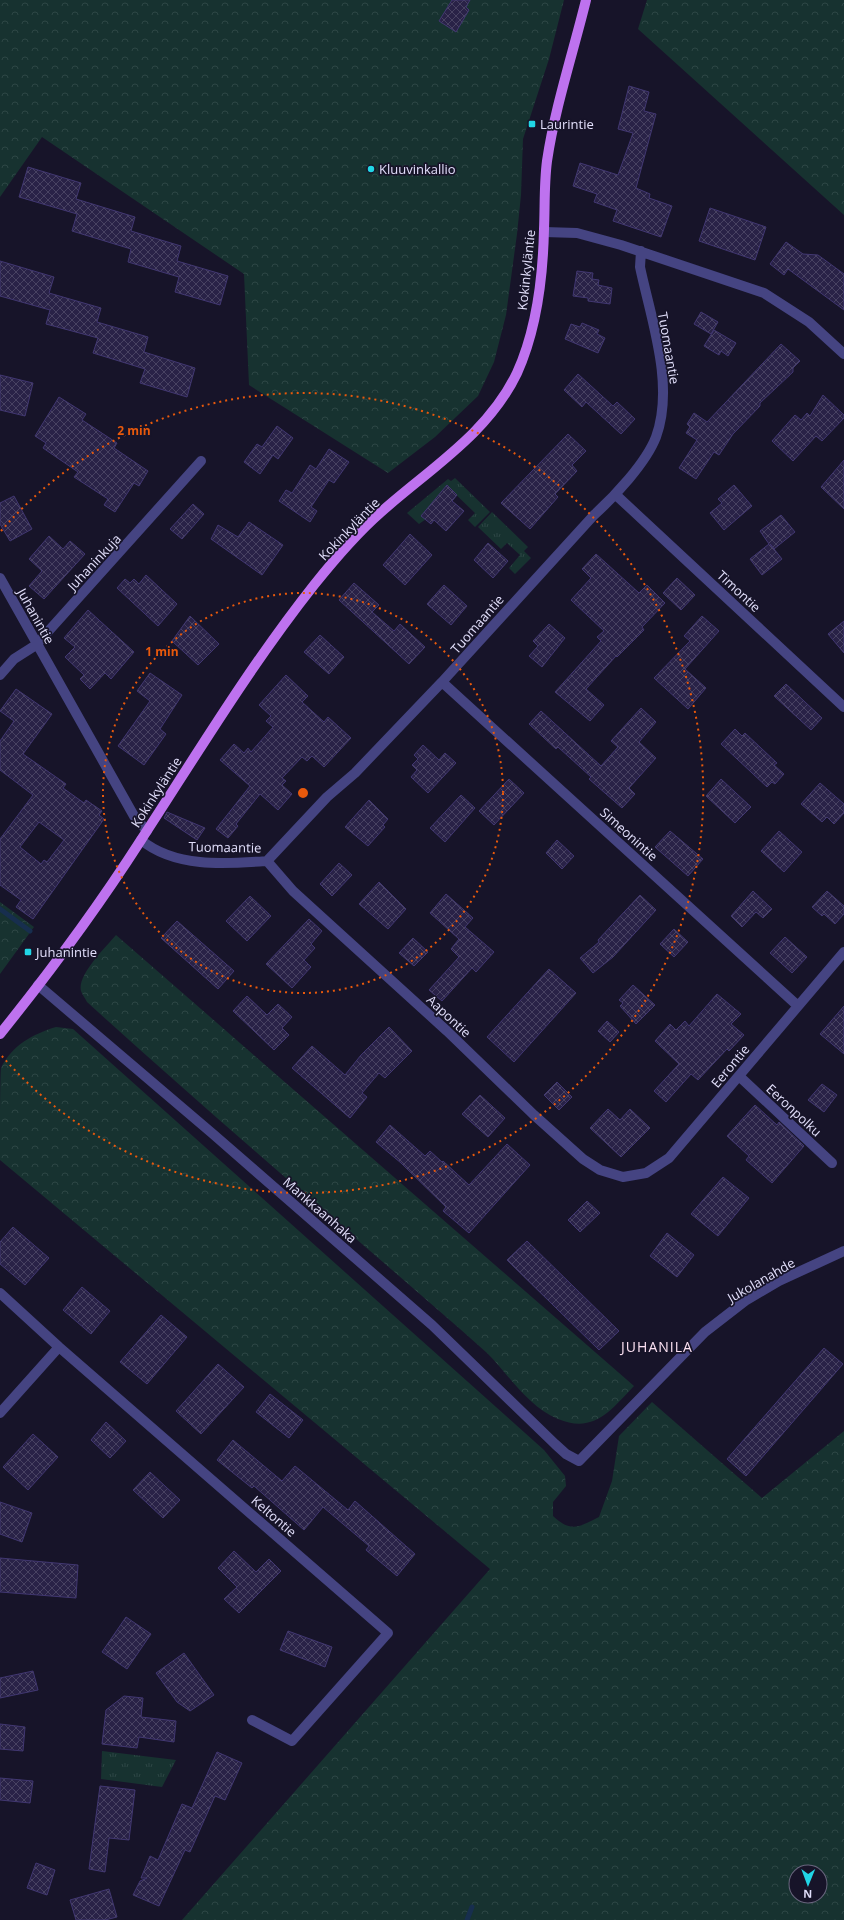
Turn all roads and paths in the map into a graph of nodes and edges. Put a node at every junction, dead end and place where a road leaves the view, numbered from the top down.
1 (586, 0) edge
2 (544, 232) junction
3 (641, 251) junction
4 (844, 354) edge
5 (201, 461) dead end
6 (616, 495) junction
7 (0, 578) edge
8 (36, 644) junction
9 (0, 675) edge
10 (442, 682) junction
11 (844, 707) edge
12 (147, 831) junction
13 (141, 840) junction
14 (267, 861) junction
15 (844, 952) edge
16 (38, 985) junction
17 (798, 1006) junction
18 (0, 1034) edge
19 (739, 1076) junction
20 (832, 1163) dead end
21 (623, 1177) joint
22 (844, 1251) edge
23 (0, 1293) edge
24 (59, 1347) junction
25 (0, 1413) edge
26 (579, 1461) joint
27 (252, 1720) dead end

1 - 2 main road, Kokinkyläntie
2 - 3 street
2 - 12 main road, Kokinkyläntie
3 - 4 street
3 - 6 street, Tuomaantie
5 - 8 street, Juhaninkuja
6 - 10 street, Tuomaantie
6 - 11 street, Timontie
7 - 8 street, Juhanintie
8 - 9 street, Juhaninkuja
8 - 12 street, Juhanintie
10 - 14 street, Tuomaantie
10 - 17 street, Simeonintie
12 - 13 main road, Kokinkyläntie
13 - 14 street, Tuomaantie
13 - 16 main road, Kokinkyläntie
14 - 21 street, Aapontie
15 - 17 street, Eerontie
16 - 18 main road, Kokinkyläntie
16 - 26 street, Mankkaanhaka
17 - 19 street, Eerontie
19 - 20 street, Eeronpolku
19 - 21 street, Eerontie
22 - 26 street, Jukolanahde
23 - 24 street, Keltontie
24 - 25 street
24 - 27 street, Keltontie

